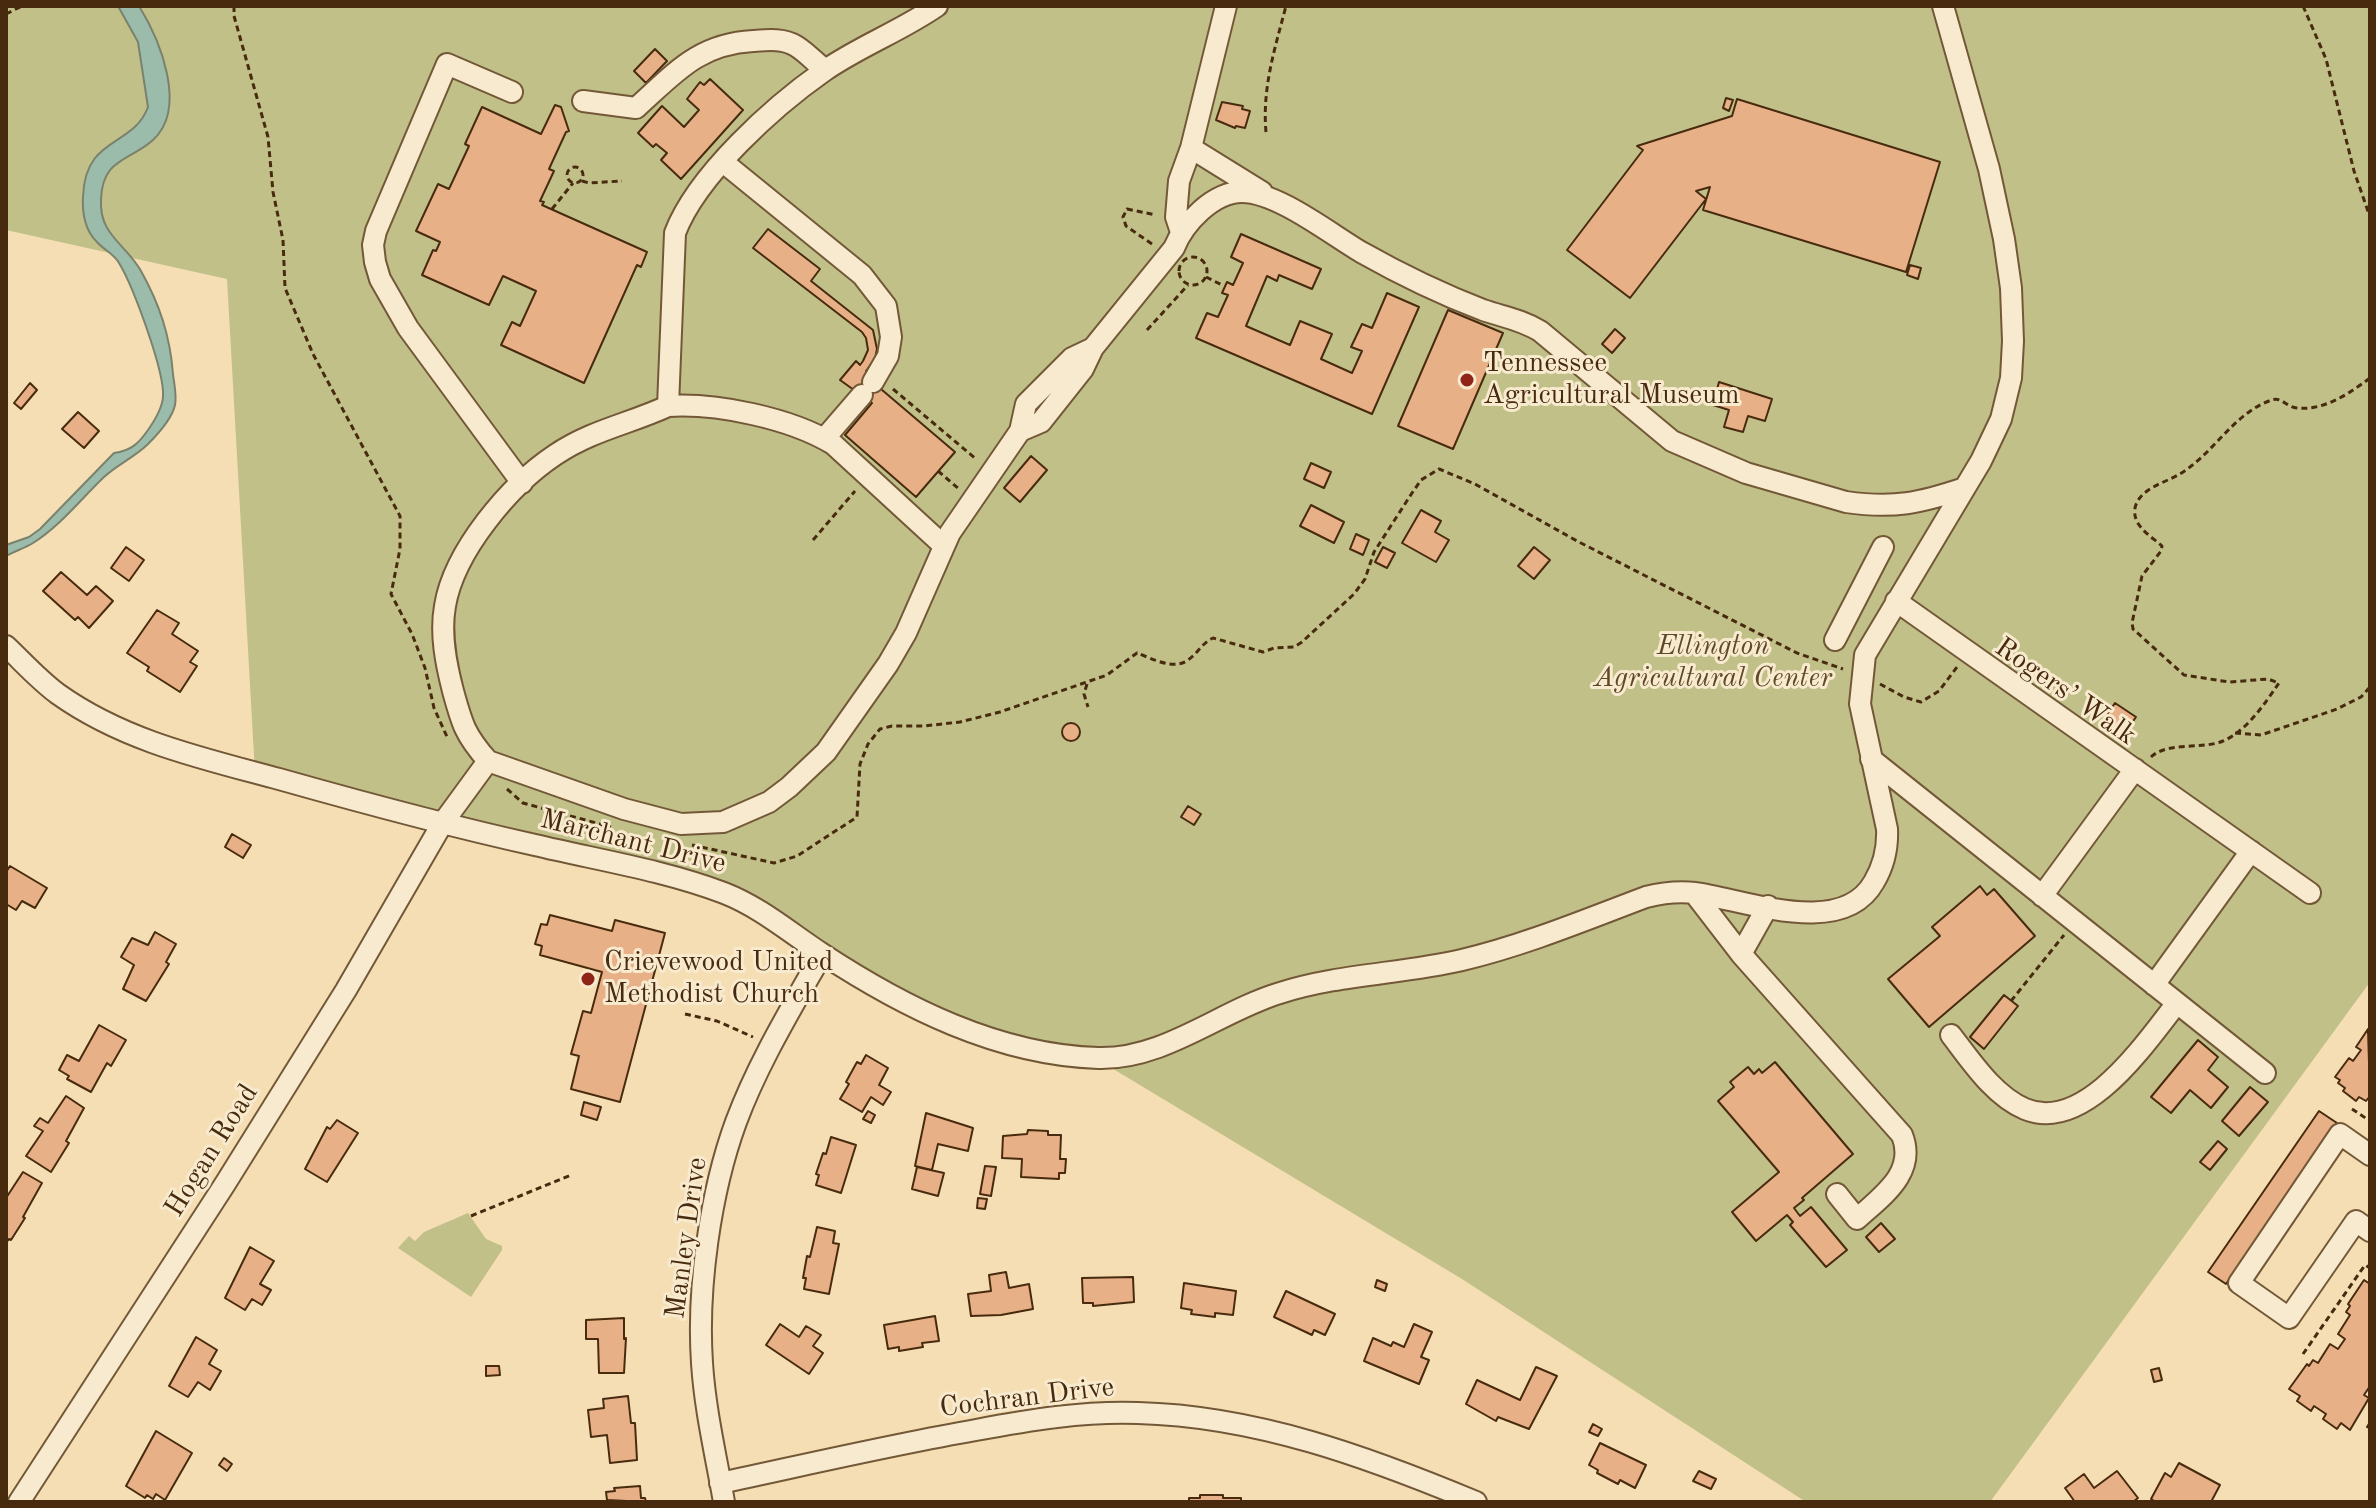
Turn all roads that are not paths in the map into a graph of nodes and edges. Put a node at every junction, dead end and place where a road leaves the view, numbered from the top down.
1 (937, 6) edge
2 (1226, 6) edge
3 (1943, 6) edge
4 (825, 70) junction
5 (512, 92) dead end
6 (583, 101) dead end
7 (1191, 148) junction
8 (723, 162) junction
9 (1269, 196) junction
10 (1178, 225) junction
11 (668, 406) junction
12 (824, 439) junction
13 (522, 483) junction
14 (1965, 488) junction
15 (944, 546) junction
16 (1883, 547) dead end
17 (1896, 601) junction
18 (1835, 640) dead end
19 (6, 646) edge
20 (1871, 759) junction
21 (488, 761) junction
22 (2142, 764) junction
23 (442, 824) junction
24 (2251, 851) junction
25 (1694, 893) junction
26 (2310, 893) dead end
27 (2042, 896) junction
28 (1768, 906) junction
29 (822, 954) junction
30 (1741, 954) junction
31 (2154, 985) junction
32 (2177, 1003) junction
33 (1951, 1035) dead end
34 (2265, 1073) dead end
35 (2370, 1155) edge
36 (1837, 1194) dead end
37 (2370, 1231) edge
38 (722, 1492) edge
39 (19, 1502) edge
40 (1476, 1502) edge

1 - 4 street
2 - 7 street
3 - 14 street, Marchant Drive
4 - 6 street
4 - 8 street
5 - 13 street
7 - 9 street
7 - 10 street
8 - 11 street
8 - 12 street
9 - 10 street
9 - 14 street
10 - 15 street
11 - 12 street
11 - 13 street
12 - 15 street
13 - 21 street
14 - 17 street, Marchant Drive
15 - 21 street
16 - 18 street
17 - 20 street, Marchant Drive
17 - 22 street
19 - 23 street, Marchant Drive
20 - 27 street
20 - 28 street, Marchant Drive
21 - 23 street, Hogan Road
22 - 24 street
22 - 27 street
23 - 29 street, Marchant Drive
23 - 39 street, Hogan Road
24 - 26 street
24 - 31 street
25 - 28 street, Marchant Drive
25 - 29 street, Marchant Drive
25 - 30 street
27 - 31 street
28 - 30 street
29 - 38 street, Manley Drive
30 - 36 street
31 - 32 street
32 - 33 street
32 - 34 street
35 - 37 street
38 - 40 street, Cochran Drive

